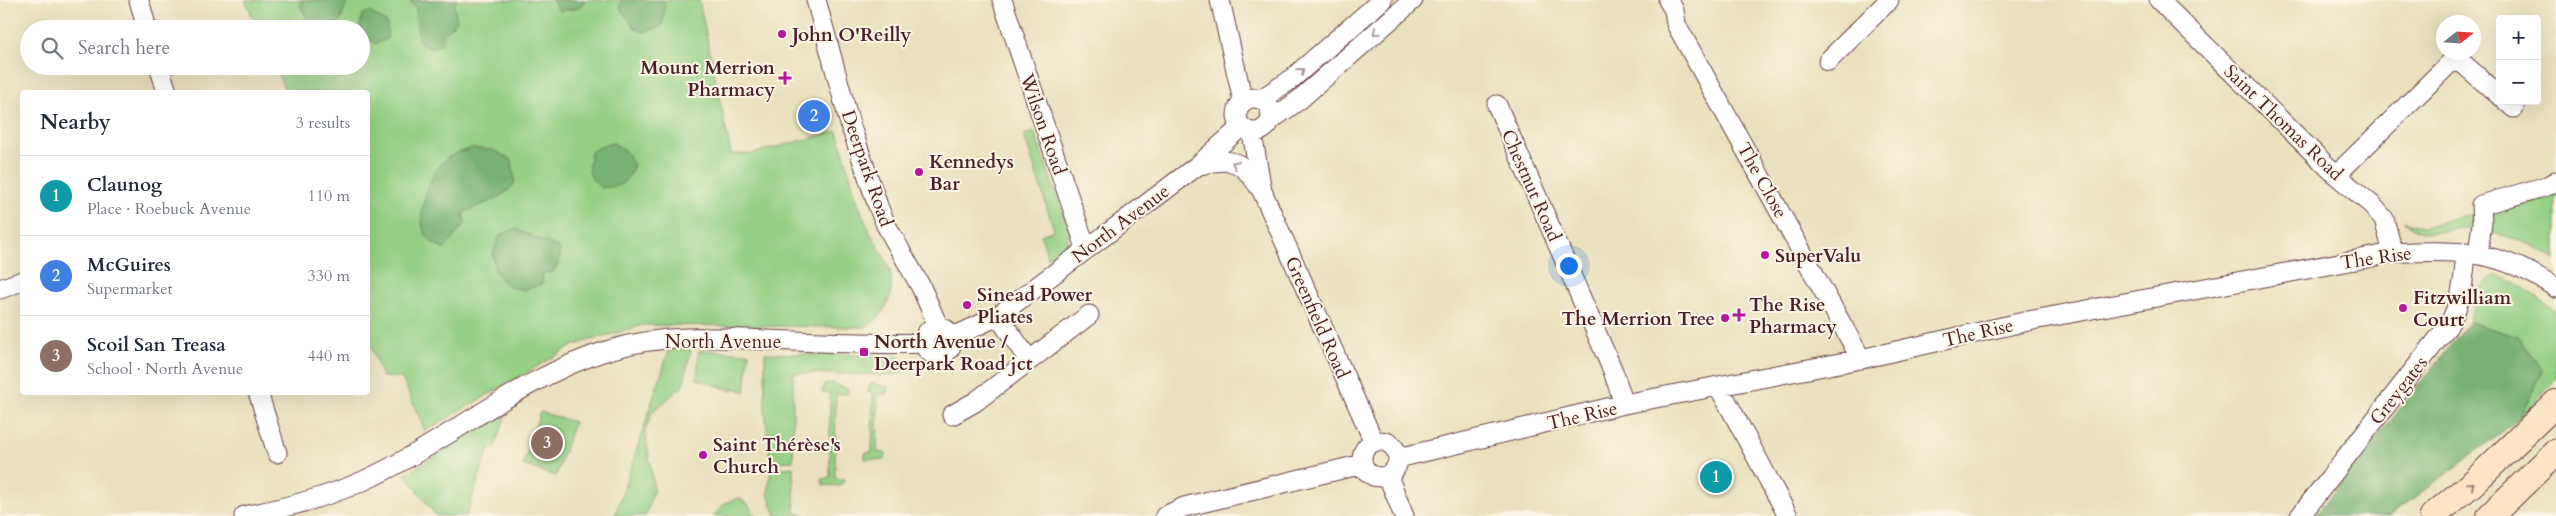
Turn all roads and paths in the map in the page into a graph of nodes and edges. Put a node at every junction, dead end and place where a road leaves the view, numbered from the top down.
1 (138, 0) edge
2 (816, 0) edge
3 (1002, 0) edge
4 (1220, 0) edge
5 (1382, 0) edge
6 (1413, 0) edge
7 (1668, 0) edge
8 (1889, 0) edge
9 (2159, 0) edge
10 (144, 20) edge
11 (1828, 60) dead end
12 (162, 75) edge
13 (166, 90) edge
14 (2496, 93) edge
15 (1252, 100) junction
16 (1497, 105) dead end
17 (1271, 120) junction
18 (1246, 130) junction
19 (1197, 166) junction
20 (2336, 175) junction
21 (2556, 181) edge
22 (1262, 191) junction
23 (1086, 248) junction
24 (2393, 253) junction
25 (2472, 253) junction
26 (20, 282) edge
27 (2556, 288) edge
28 (0, 289) edge
29 (998, 316) junction
30 (1088, 316) dead end
31 (945, 333) junction
32 (1861, 359) junction
33 (1028, 360) junction
34 (1719, 387) junction
35 (259, 395) edge
36 (2556, 403) edge
37 (1624, 404) junction
38 (952, 414) dead end
39 (1374, 442) junction
40 (277, 452) dead end
41 (2556, 452) edge
42 (1398, 458) junction
43 (1363, 464) junction
44 (1388, 476) junction
45 (244, 516) edge
46 (1165, 516) edge
47 (1404, 516) edge
48 (1788, 516) edge
49 (2300, 516) edge
50 (2433, 516) edge
51 (2490, 516) edge

1 - 10 street
2 - 31 street, Deerpark Road
3 - 23 street, Wilson Road
4 - 15 street
15 -> 5 street
6 -> 17 street
7 - 32 street, The Close
8 - 11 street
9 - 20 street, Saint Thomas Road
12 - 13 street
14 - 20 street
15 - 17 street
15 - 18 street
16 - 37 street, Chestnut Road
17 - 18 street
18 - 19 street, North Avenue
18 - 22 street, Greenfield Road
22 -> 19 street, Greenfield Road
19 - 23 street, North Avenue
20 - 24 street, Saint Thomas Road
21 - 25 street, Greygates
22 - 39 street, Greenfield Road
23 - 29 street, North Avenue
24 - 25 street, The Rise
24 - 32 street, The Rise
25 - 27 street, The Rise
25 - 49 street, Greygates
26 - 28 street
29 - 31 street, North Avenue
29 - 33 street
30 - 33 street
31 - 45 street, North Avenue
32 - 34 street, The Rise
33 - 38 street
34 - 37 street, The Rise
34 - 48 street
35 - 40 street
50 -> 36 main road
37 - 42 street, The Rise
39 - 42 street
39 - 43 street
41 - 51 main road
42 - 44 street
43 - 44 street
43 - 46 street
44 - 47 street

